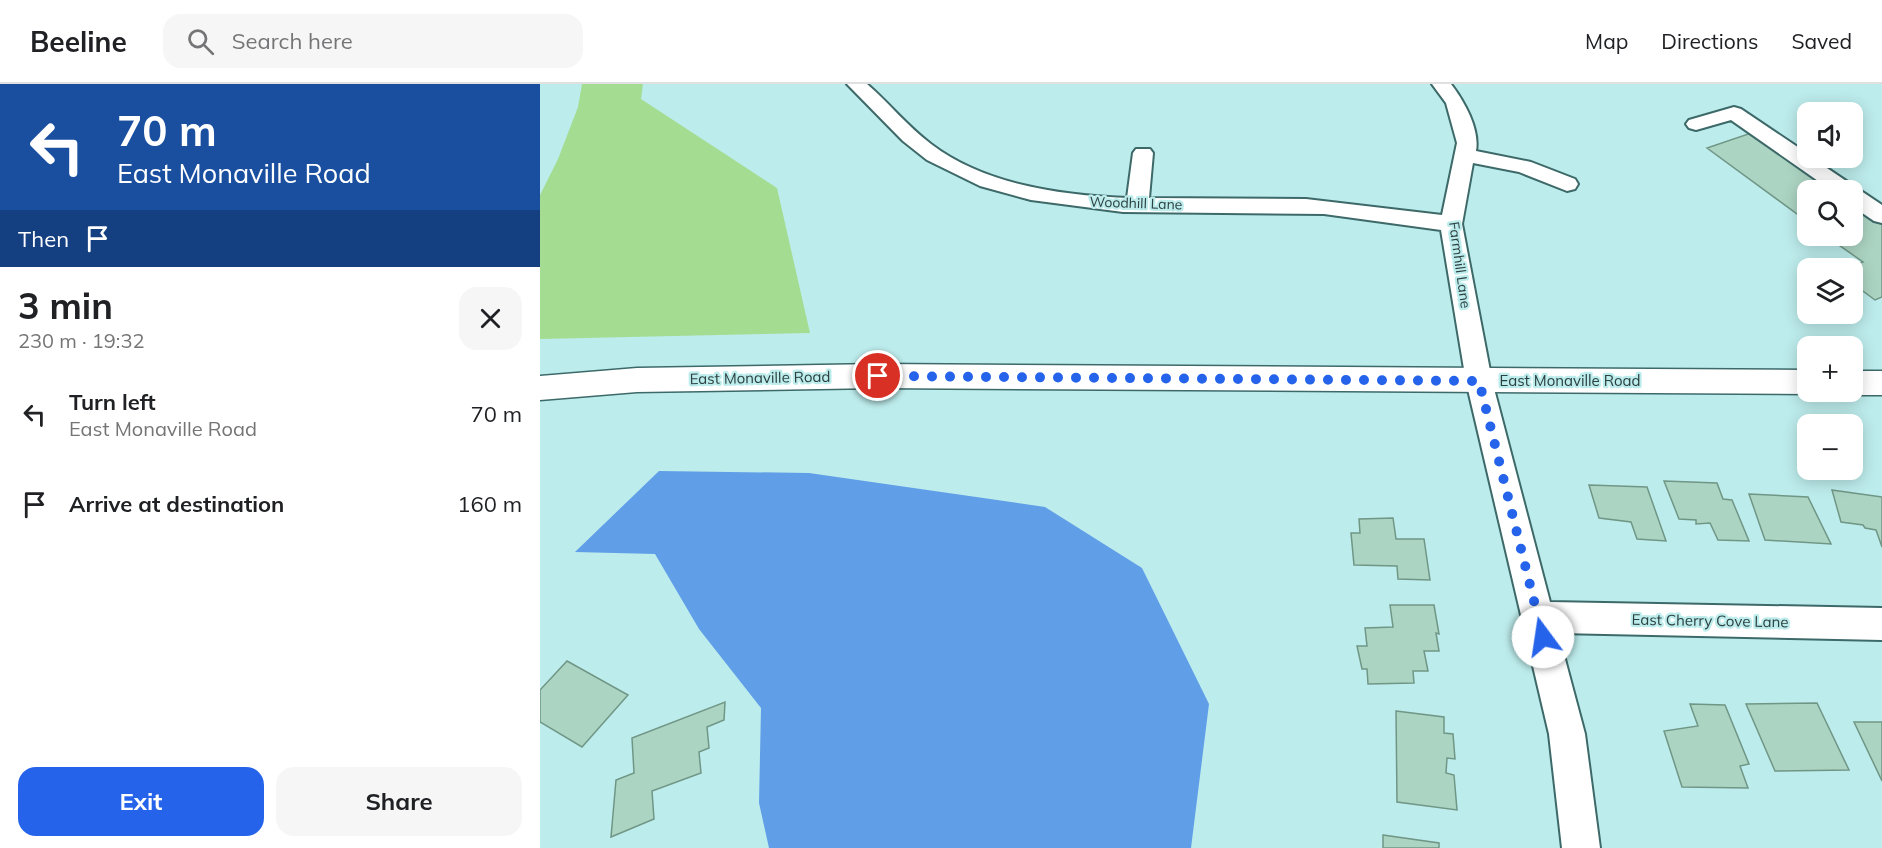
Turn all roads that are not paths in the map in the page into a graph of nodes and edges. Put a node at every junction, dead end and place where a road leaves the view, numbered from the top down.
1 (856, 84) edge
2 (1442, 84) edge
3 (1696, 124) dead end
4 (1143, 153) dead end
5 (1464, 155) junction
6 (1831, 180) edge
7 (1567, 184) dead end
8 (1863, 203) edge
9 (1137, 204) junction
10 (1882, 216) edge
11 (1451, 224) junction
12 (1479, 381) junction
13 (1797, 382) edge
14 (1863, 383) edge
15 (1882, 383) edge
16 (540, 388) edge
17 (1538, 617) junction
18 (1882, 624) edge
19 (1581, 848) edge

1 - 9 street, Woodhill Lane
2 - 5 street, Farmhill Lane
3 - 6 street
4 - 9 street
5 - 7 street
5 - 11 street, Farmhill Lane
8 - 10 street
9 - 11 street, Woodhill Lane
11 - 12 street, Farmhill Lane
12 - 13 main road, East Monaville Road
12 - 16 main road, East Monaville Road
12 - 17 street, Farmhill Lane
14 - 15 main road
17 - 18 street, East Cherry Cove Lane
17 - 19 street, Farmhill Lane

